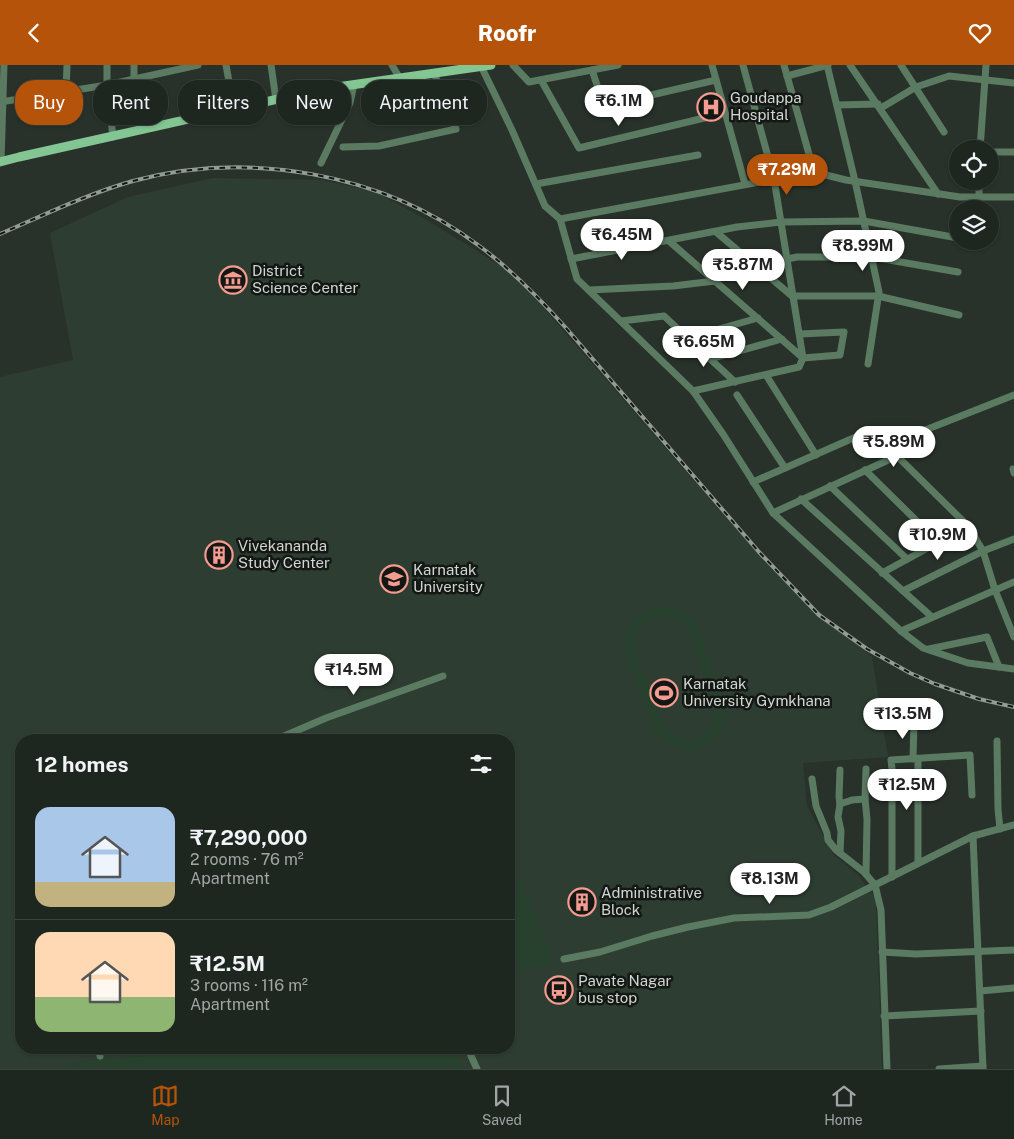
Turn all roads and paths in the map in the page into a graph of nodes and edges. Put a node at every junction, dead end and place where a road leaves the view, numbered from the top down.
1 (4, 65) edge
2 (66, 65) edge
3 (107, 65) edge
4 (134, 65) edge
5 (198, 65) edge
6 (226, 65) edge
7 (271, 65) edge
8 (392, 65) edge
9 (492, 65) edge
10 (513, 65) edge
11 (618, 65) edge
12 (712, 65) edge
13 (743, 65) edge
14 (784, 65) edge
15 (827, 65) edge
16 (850, 65) edge
17 (902, 65) edge
18 (986, 65) edge
19 (481, 66) junction
20 (592, 70) junction
21 (434, 73) junction
22 (787, 76) junction
23 (399, 77) junction
24 (134, 79) junction
25 (541, 79) junction
26 (66, 80) edge
27 (107, 80) edge
28 (130, 80) edge
29 (229, 80) edge
30 (716, 80) junction
31 (985, 81) junction
32 (1014, 83) edge
33 (354, 84) junction
34 (916, 87) junction
35 (276, 99) junction
36 (15, 100) edge
37 (267, 101) edge
38 (1, 102) edge
39 (836, 105) junction
40 (879, 106) junction
41 (725, 113) junction
42 (178, 122) edge
43 (112, 125) edge
44 (944, 132) dead end
45 (113, 137) junction
46 (981, 140) edge
47 (343, 147) dead end
48 (999, 152) edge
49 (1014, 152) edge
50 (698, 155) dead end
51 (1, 162) edge
52 (321, 163) dead end
53 (814, 172) junction
54 (774, 179) junction
55 (856, 181) junction
56 (745, 184) junction
57 (536, 185) junction
58 (979, 190) edge
59 (938, 194) junction
60 (979, 197) junction
61 (1014, 197) edge
62 (560, 219) junction
63 (864, 221) junction
64 (781, 223) junction
65 (716, 232) junction
66 (949, 236) edge
67 (669, 241) junction
68 (872, 257) junction
69 (572, 259) junction
70 (787, 259) junction
71 (958, 272) dead end
72 (715, 281) junction
73 (589, 290) junction
74 (792, 296) junction
75 (878, 296) junction
76 (959, 315) dead end
77 (758, 318) junction
78 (621, 321) junction
79 (800, 334) junction
80 (687, 338) junction
81 (782, 339) junction
82 (803, 358) junction
83 (710, 359) junction
84 (868, 364) dead end
85 (766, 375) junction
86 (735, 382) junction
87 (694, 391) junction
88 (737, 395) dead end
89 (1014, 395) edge
90 (858, 436) dead end
91 (816, 455) junction
92 (897, 456) junction
93 (785, 468) junction
94 (864, 470) junction
95 (753, 482) junction
96 (830, 485) junction
97 (801, 499) junction
98 (773, 513) junction
99 (968, 525) junction
100 (1014, 539) edge
101 (938, 542) junction
102 (983, 551) junction
103 (907, 559) junction
104 (882, 573) junction
105 (1014, 582) edge
106 (995, 590) junction
107 (903, 591) junction
108 (932, 617) junction
109 (901, 631) junction
110 (1014, 637) edge
111 (928, 649) junction
112 (998, 667) junction
113 (1014, 669) edge
114 (443, 676) dead end
115 (914, 721) dead end
116 (289, 734) edge
117 (997, 741) dead end
118 (916, 759) junction
119 (866, 769) dead end
120 (892, 769) dead end
121 (840, 770) dead end
122 (812, 779) dead end
123 (892, 787) dead end
124 (972, 795) dead end
125 (865, 799) junction
126 (840, 804) junction
127 (1014, 825) edge
128 (1000, 829) junction
129 (973, 836) junction
130 (840, 853) junction
131 (918, 863) junction
132 (866, 874) junction
133 (892, 877) junction
134 (875, 885) junction
135 (1014, 950) edge
136 (882, 952) junction
137 (978, 952) junction
138 (564, 959) dead end
139 (1014, 988) edge
140 (980, 991) junction
141 (981, 1011) junction
142 (884, 1015) junction
143 (470, 1054) edge
144 (983, 1068) edge
145 (477, 1069) edge
146 (887, 1069) edge
147 (938, 1069) edge

1 - 38 street
2 - 26 street
3 - 27 street
4 - 24 street
5 - 24 street
6 - 29 street
7 - 35 street
8 - 23 street
9 - 19 main road
10 - 25 street
11 - 20 street
12 - 30 street
13 - 54 street
14 - 22 street
15 - 22 street
15 - 39 street
16 - 40 street
17 - 34 street
18 - 31 street
19 - 21 main road
19 - 57 street
20 - 25 street
20 - 30 street
21 - 23 main road
21 - 47 street
22 - 53 street
23 - 33 main road
24 - 28 street
25 - 41 street
30 - 41 street
31 - 32 street
31 - 34 street
31 - 46 street
33 - 35 main road
33 - 52 street
34 - 40 street
34 - 44 street
35 - 37 main road
36 - 38 street
38 - 51 street
39 - 40 street
39 - 55 street
40 - 59 street
41 - 56 street
42 - 45 main road
43 - 45 street
45 - 51 main road
48 - 49 street
50 - 57 street
53 - 54 street
53 - 55 street
54 - 56 street
54 - 64 street
55 - 59 street
55 - 63 street
56 - 62 street
57 - 62 street
58 - 60 street
59 - 60 street
60 - 61 street
62 - 69 street
63 - 64 street
63 - 66 street
63 - 68 street
64 - 65 street
64 - 70 street
65 - 67 street
65 - 74 street
67 - 69 street
67 - 72 street
68 - 70 street
68 - 71 street
68 - 75 street
69 - 73 street
70 - 74 street
72 - 73 street
72 - 77 street
73 - 78 street
74 - 75 street
74 - 79 street
75 - 76 street
75 - 84 street
77 - 80 street
77 - 81 street
78 - 80 street
78 - 87 street
79 - 82 street
79 - 82 street
80 - 83 street
81 - 82 street
81 - 83 street
82 - 85 street
83 - 86 street
85 - 86 street
85 - 91 street
86 - 87 street
87 - 95 street
88 - 93 street
89 - 92 street
90 - 91 street
91 - 93 street
92 - 94 street
92 - 99 street
93 - 95 street
94 - 96 street
94 - 101 street
95 - 98 street
96 - 97 street
96 - 103 street
97 - 98 street
97 - 104 street
98 - 109 street
99 - 101 street
99 - 102 street
100 - 102 street
101 - 103 street
102 - 106 street
102 - 107 street
103 - 104 street
104 - 107 street
105 - 106 street
106 - 108 street
106 - 110 street
107 - 108 street
108 - 109 street
109 - 111 street
111 - 112 street
111 - 112 street
112 - 113 street
114 - 116 street
115 - 118 street
117 - 128 street
118 - 120 street
118 - 124 street
118 - 131 street
119 - 125 street
121 - 126 street
122 - 130 street
123 - 133 street
125 - 126 street
125 - 132 street
126 - 130 street
127 - 128 street
128 - 129 street
129 - 131 street
129 - 137 street
130 - 132 street
131 - 133 street
132 - 134 street
133 - 134 street
134 - 136 street
134 - 138 street
135 - 137 street
136 - 137 street
136 - 142 street
137 - 140 street
139 - 140 street
140 - 141 street
141 - 142 street
141 - 144 street
142 - 146 street
143 - 145 street
144 - 147 street

